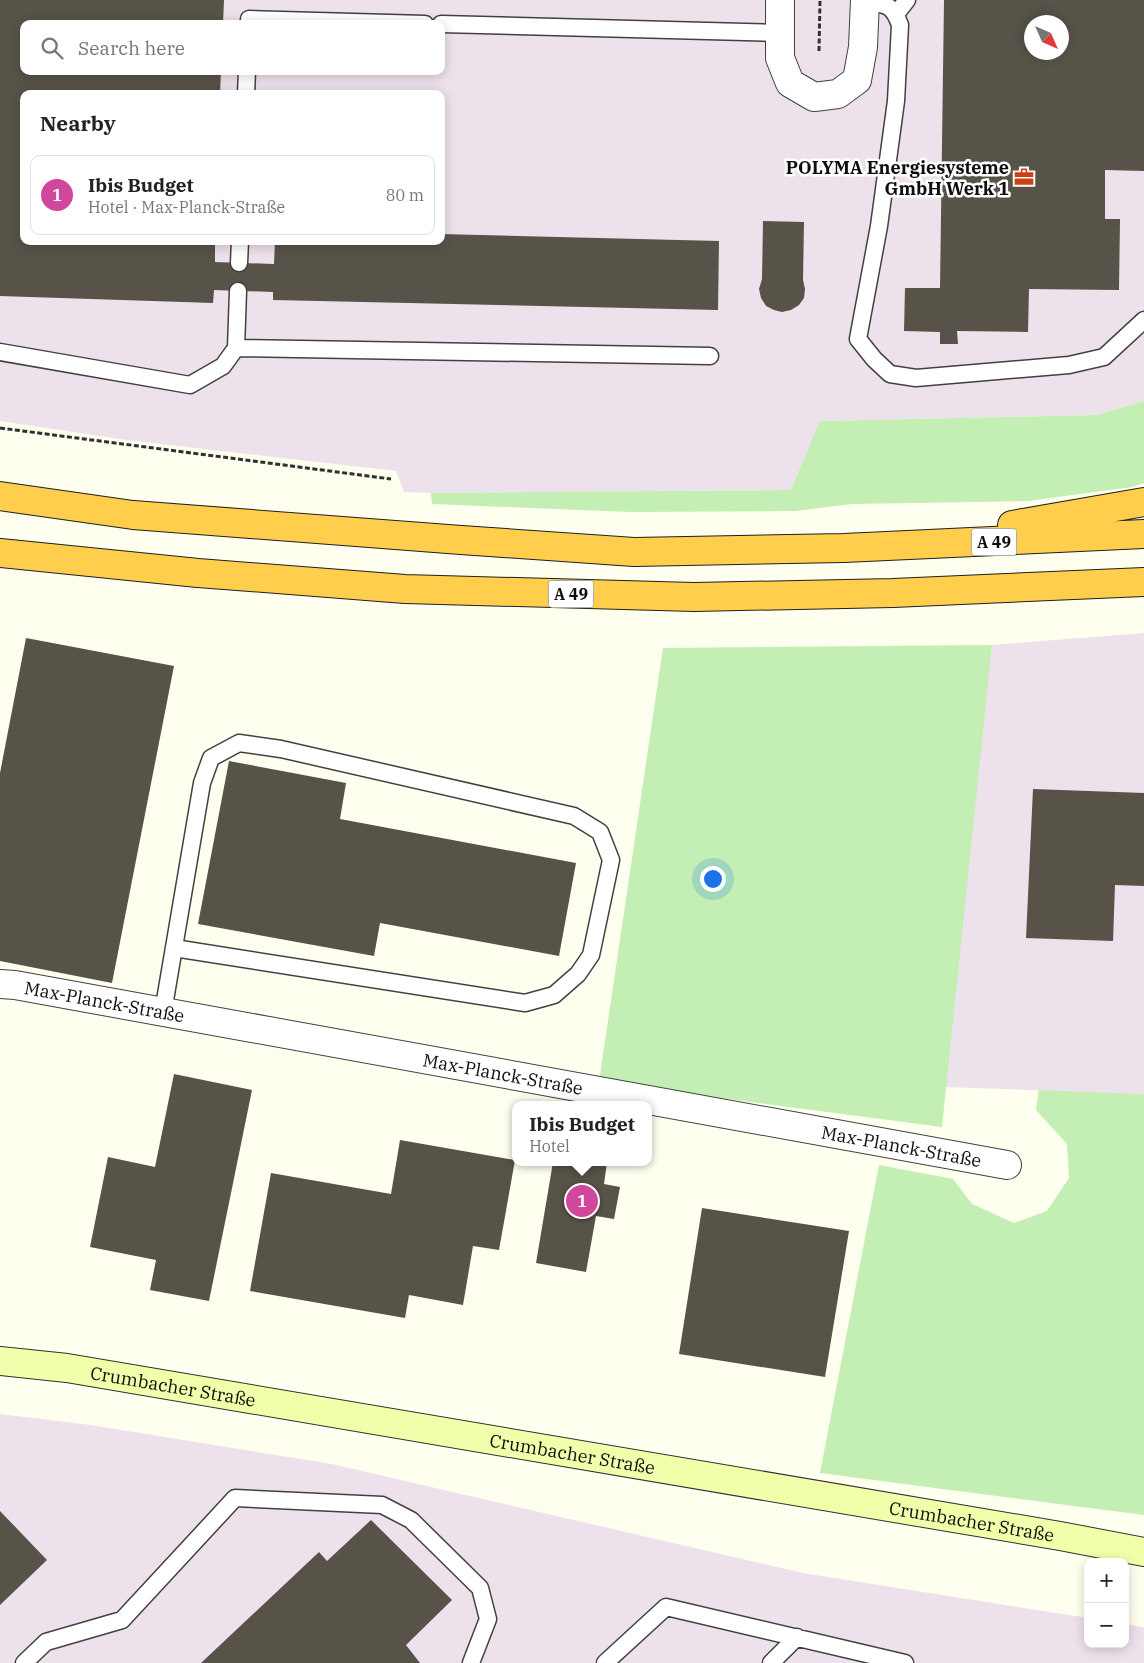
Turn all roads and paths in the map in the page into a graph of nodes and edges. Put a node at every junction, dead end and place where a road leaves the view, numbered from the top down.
1 (780, 0) edge
2 (820, 0) edge
3 (906, 0) edge
4 (865, 1) edge
5 (896, 14) junction
6 (249, 20) edge
7 (284, 20) edge
8 (445, 24) edge
9 (780, 33) junction
10 (819, 51) dead end
11 (247, 75) edge
12 (246, 90) edge
13 (240, 245) edge
14 (239, 263) dead end
15 (238, 291) dead end
16 (1144, 320) edge
17 (236, 348) junction
18 (0, 352) edge
19 (710, 356) dead end
20 (0, 428) edge
21 (391, 479) dead end
22 (0, 496) edge
23 (1144, 502) edge
24 (1144, 534) edge
25 (844, 548) junction
26 (0, 553) edge
27 (1144, 582) edge
28 (174, 948) junction
29 (0, 984) edge
30 (163, 1012) junction
31 (1007, 1165) dead end
32 (0, 1360) edge
33 (1144, 1552) edge
34 (797, 1637) junction
35 (24, 1663) edge
36 (471, 1663) edge
37 (605, 1663) edge
38 (770, 1663) edge
39 (904, 1663) edge

1 - 9 street
2 - 10 path
3 - 5 lane
4 - 5 lane
4 - 9 street
5 - 16 lane
6 - 7 lane
8 - 9 lane
11 - 12 lane
13 - 14 lane
15 - 17 lane
17 - 18 lane
17 - 19 lane
20 - 21 path
22 - 25 highway, A 49
23 - 25 highway
24 - 25 highway, A 49
26 - 27 highway, A 49
28 - 28 lane
28 - 30 lane
29 - 30 street, Max-Planck-Straße
30 - 31 street, Max-Planck-Straße
32 - 33 main road, Crumbacher Straße
34 - 37 lane
34 - 38 lane
34 - 39 lane
35 - 36 lane

